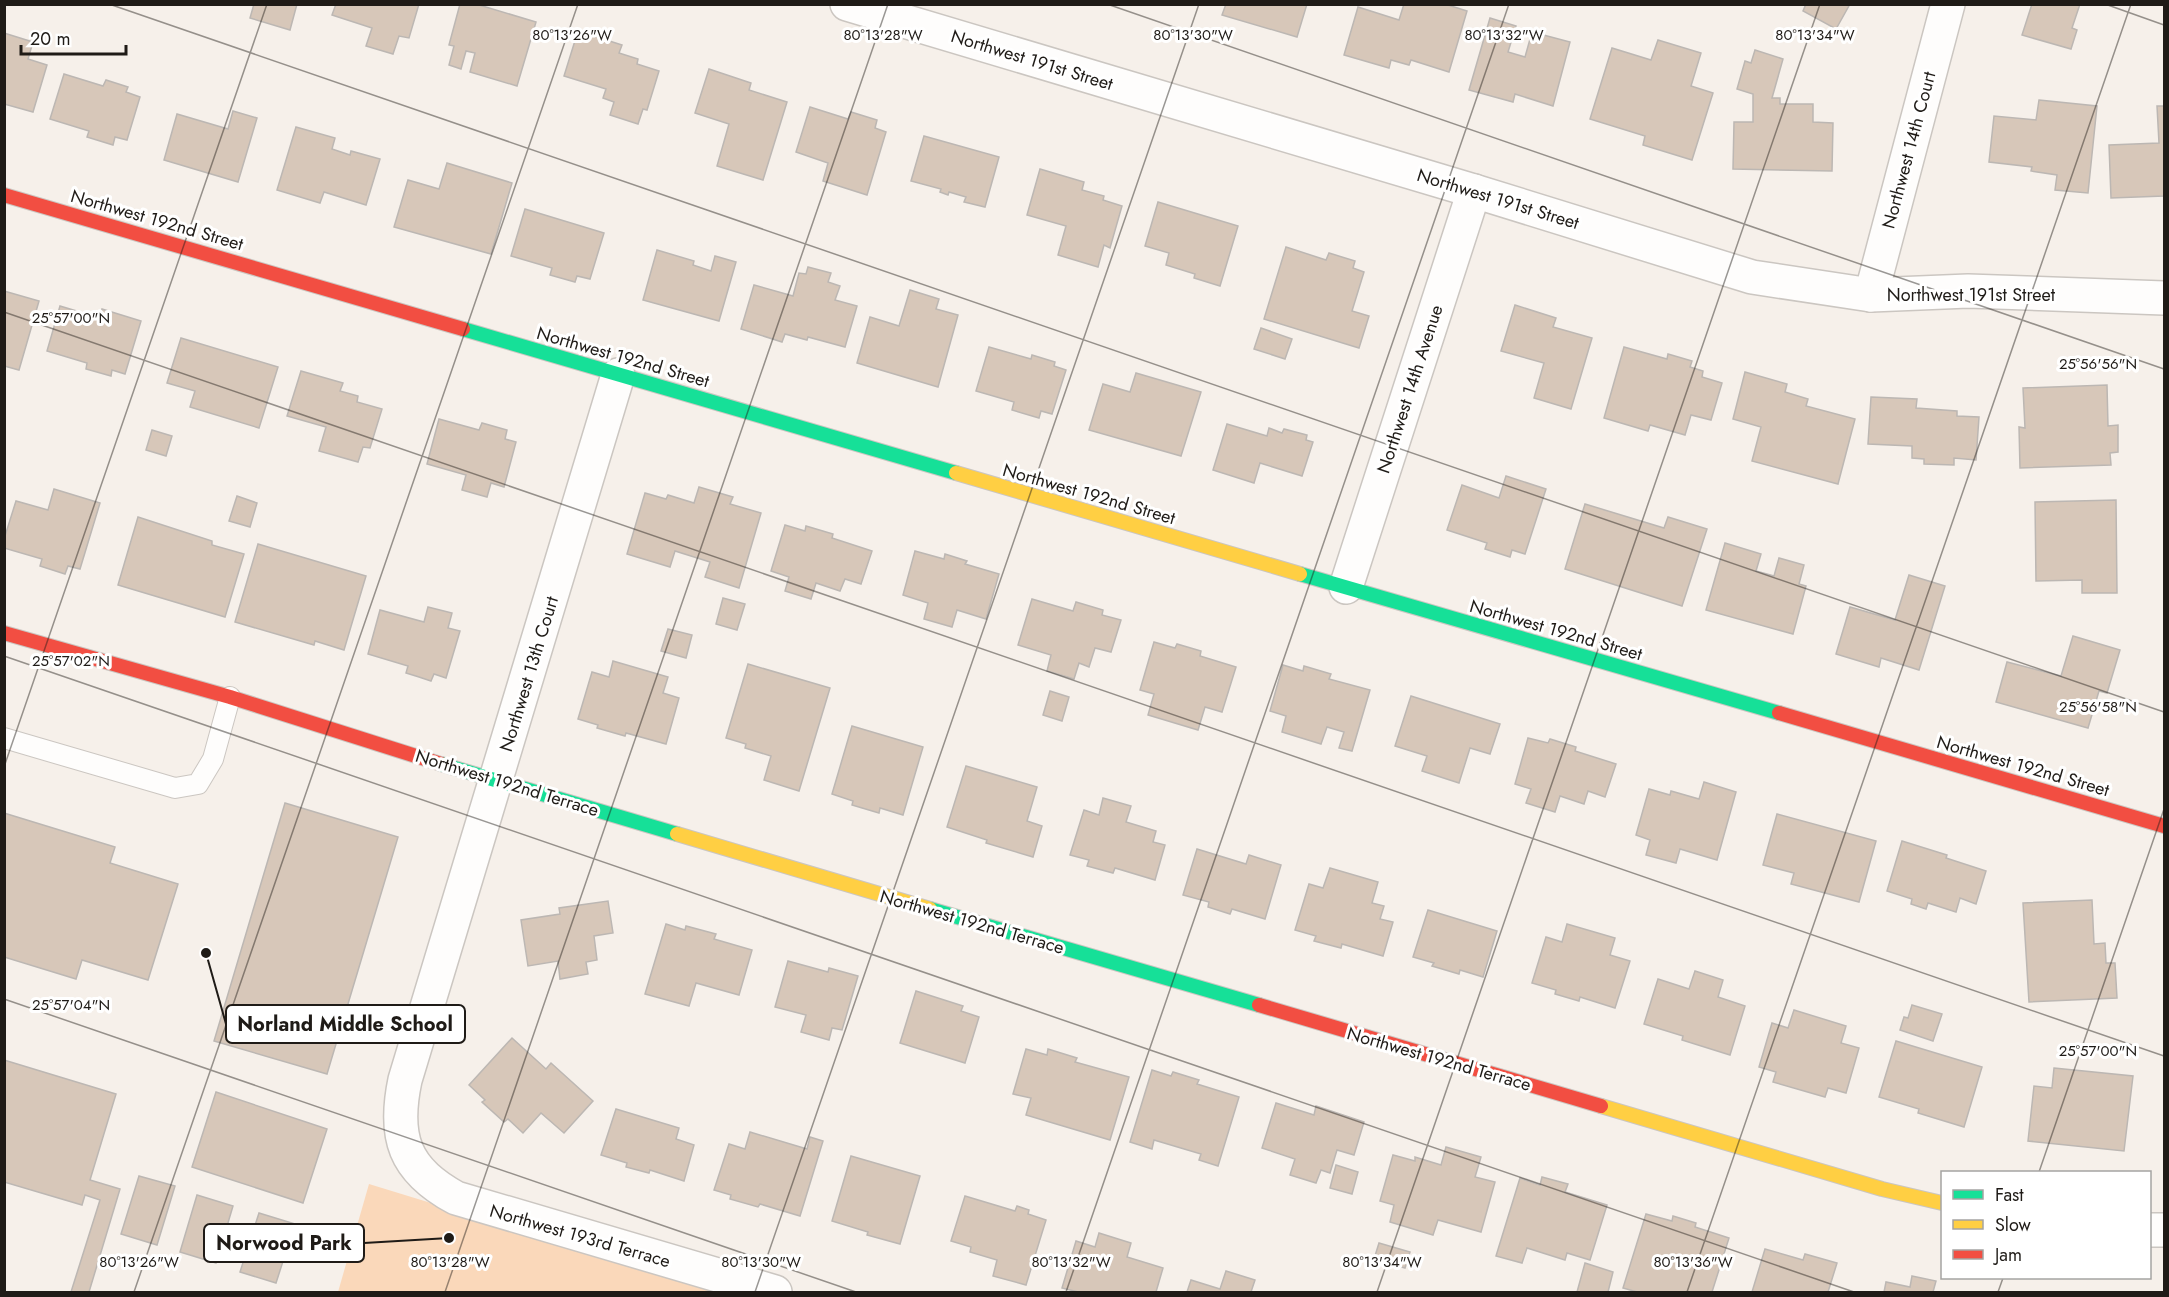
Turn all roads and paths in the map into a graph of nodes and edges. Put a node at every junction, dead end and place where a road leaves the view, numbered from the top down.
1 (847, 4) edge
2 (1948, 4) edge
3 (1473, 191) junction
4 (4, 195) edge
5 (1870, 295) junction
6 (2164, 298) edge
7 (618, 375) junction
8 (1346, 587) junction
9 (4, 633) edge
10 (230, 697) junction
11 (4, 738) edge
12 (496, 782) junction
13 (2164, 826) edge
14 (405, 1147) joint
15 (1941, 1203) edge
16 (775, 1293) edge

1 - 3 street, Northwest 191st Street
2 - 5 street, Northwest 14th Court
3 - 5 street, Northwest 191st Street
3 - 8 street, Northwest 14th Avenue
4 - 7 street, Northwest 192nd Street
5 - 6 street, Northwest 191st Street
7 - 8 street, Northwest 192nd Street
7 - 12 street, Northwest 13th Court
8 - 13 street, Northwest 192nd Street
9 - 10 street, Northwest 192nd Terrace
10 - 11 lane
10 - 12 street, Northwest 192nd Terrace
12 - 14 street, Northwest 13th Court
12 - 15 street, Northwest 192nd Terrace
14 - 16 street, Northwest 193rd Terrace

